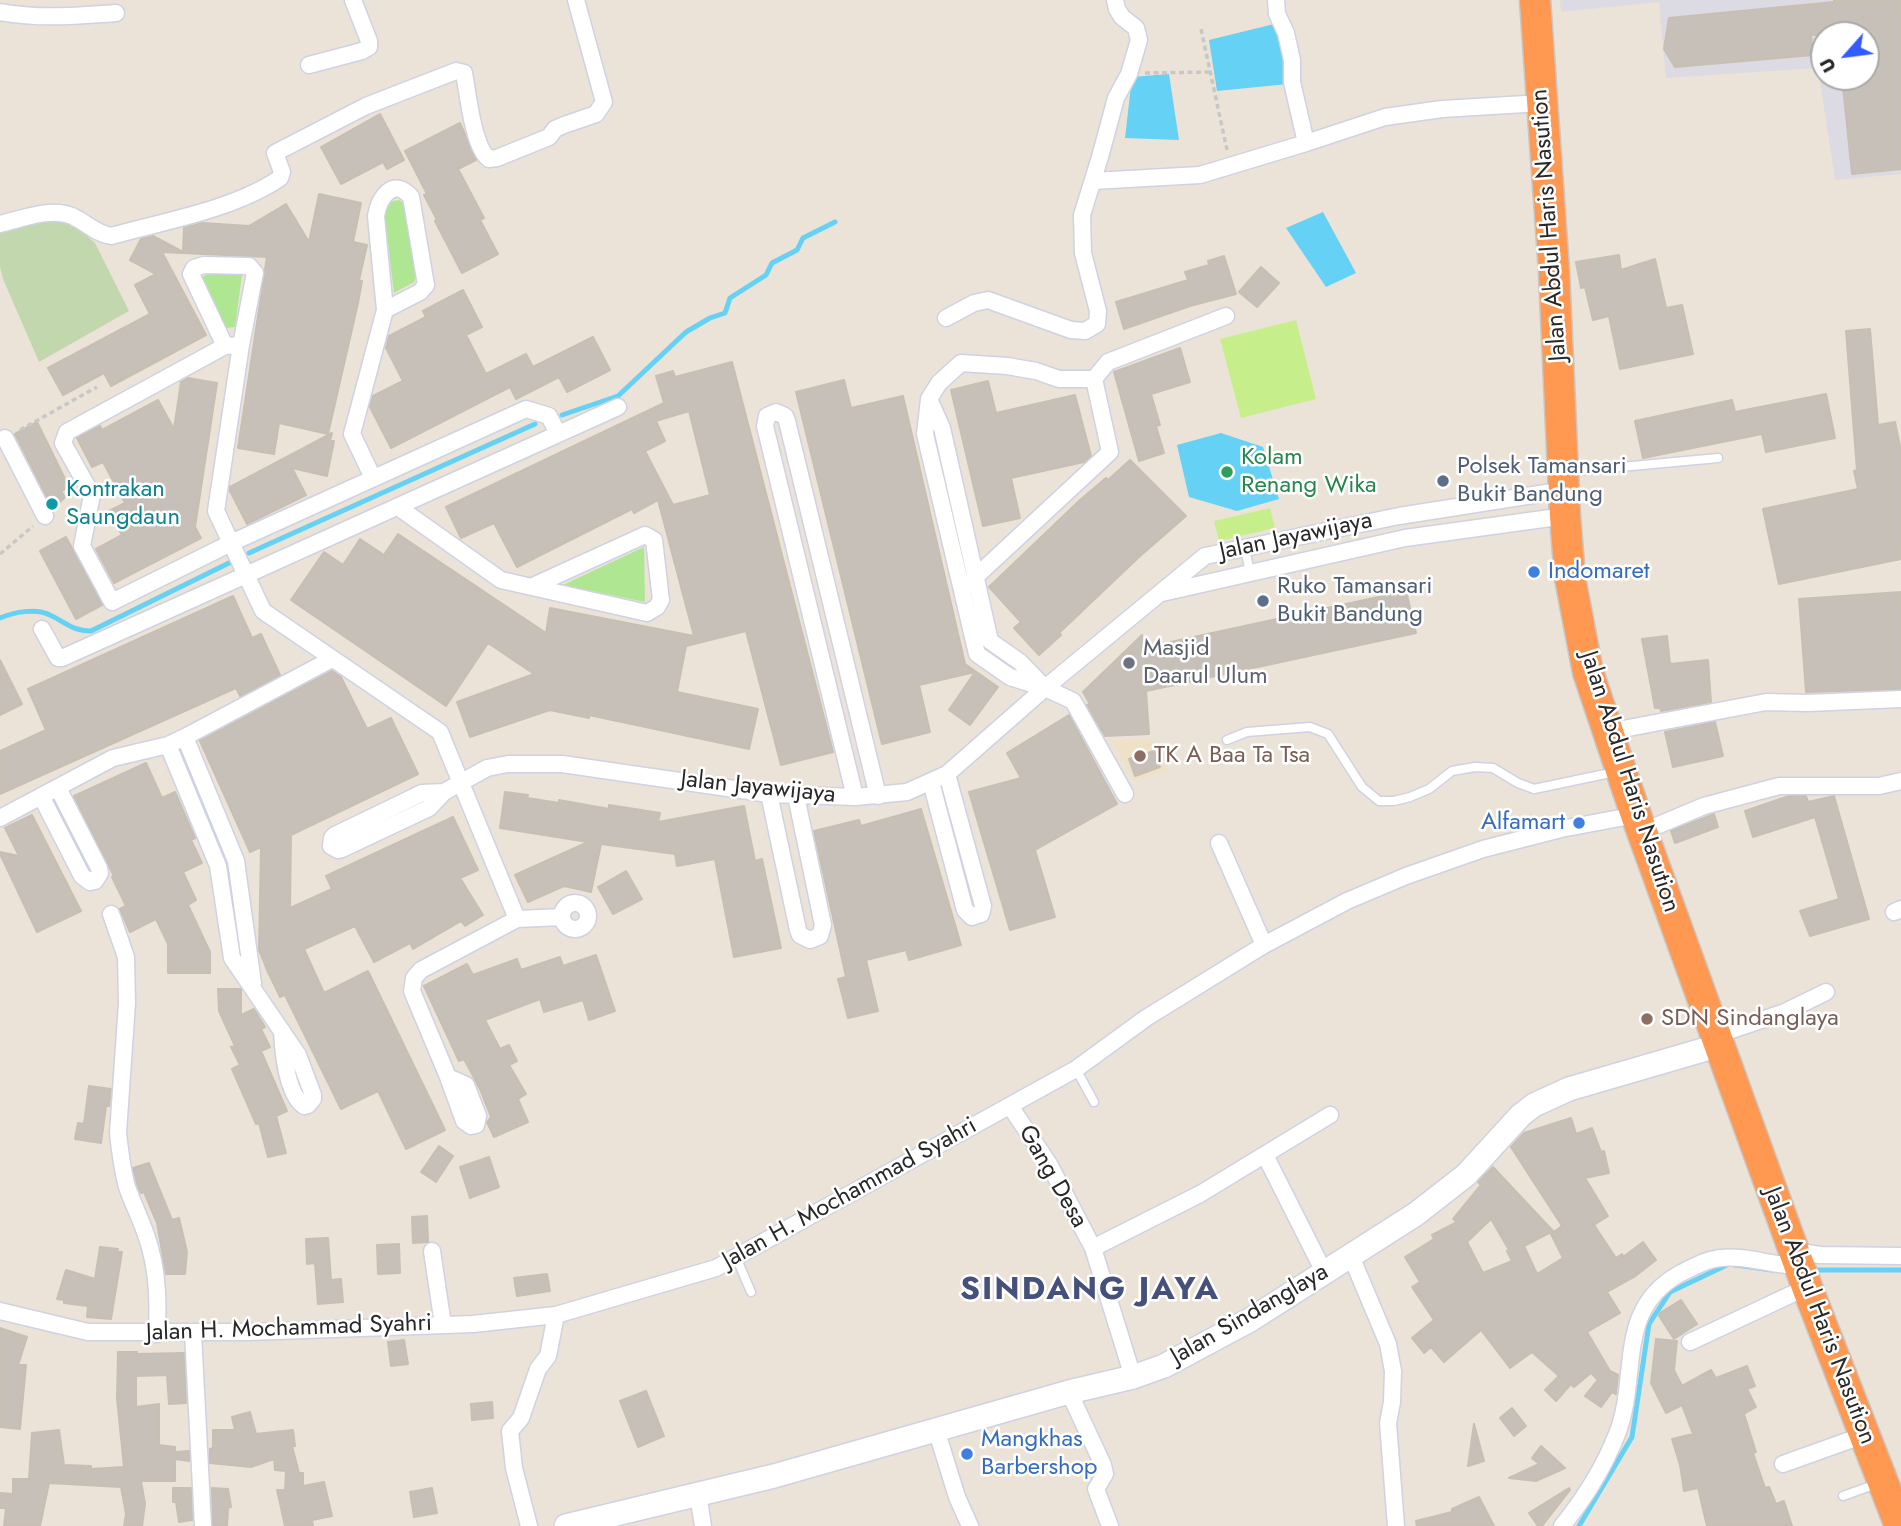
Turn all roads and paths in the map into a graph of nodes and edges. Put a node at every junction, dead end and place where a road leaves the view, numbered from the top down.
1 (353, 0) edge
2 (576, 0) edge
3 (1115, 0) edge
4 (1276, 0) edge
5 (1535, 0) edge
6 (0, 12) edge
7 (117, 13) dead end
8 (1201, 29) dead end
9 (309, 65) dead end
10 (1210, 72) junction
11 (1129, 74) junction
12 (1542, 103) junction
13 (1306, 144) junction
14 (1231, 167) junction
15 (1093, 181) junction
16 (0, 224) edge
17 (385, 310) junction
18 (1226, 316) dead end
19 (946, 318) dead end
20 (233, 346) junction
21 (1094, 379) junction
22 (97, 387) dead end
23 (929, 399) junction
24 (618, 407) dead end
25 (558, 434) junction
26 (2, 435) edge
27 (1718, 457) dead end
28 (373, 478) junction
29 (1565, 493) junction
30 (398, 507) junction
31 (45, 516) joint
32 (231, 543) junction
33 (1245, 548) junction
34 (0, 554) edge
35 (1250, 573) junction
36 (247, 576) junction
37 (976, 577) junction
38 (533, 586) junction
39 (962, 589) junction
40 (1157, 595) junction
41 (832, 602) junction
42 (810, 608) junction
43 (42, 629) dead end
44 (332, 659) junction
45 (1045, 688) junction
46 (1901, 699) edge
47 (1608, 732) junction
48 (185, 737) junction
49 (1227, 740) dead end
50 (168, 745) junction
51 (1621, 771) junction
52 (947, 774) junction
53 (1901, 781) edge
54 (461, 782) junction
55 (931, 782) junction
56 (58, 788) junction
57 (444, 792) junction
58 (769, 794) junction
59 (1125, 794) dead end
60 (41, 796) junction
61 (796, 796) junction
62 (878, 796) junction
63 (855, 797) junction
64 (0, 818) edge
65 (1639, 824) junction
66 (1219, 844) dead end
67 (236, 861) junction
68 (218, 866) junction
69 (111, 914) dead end
70 (562, 917) dead end
71 (517, 919) junction
72 (1264, 945) junction
73 (240, 955) junction
74 (1826, 992) dead end
75 (282, 1031) dead end
76 (1718, 1040) junction
77 (1076, 1069) junction
78 (448, 1077) dead end
79 (1094, 1102) dead end
80 (1010, 1106) junction
81 (1330, 1115) dead end
82 (1265, 1155) junction
83 (1093, 1248) junction
84 (432, 1251) dead end
85 (1351, 1255) junction
86 (1901, 1256) edge
87 (736, 1257) junction
88 (1800, 1270) junction
89 (1324, 1272) junction
90 (751, 1292) dead end
91 (0, 1311) edge
92 (556, 1315) junction
93 (443, 1325) junction
94 (193, 1333) junction
95 (157, 1334) junction
96 (1689, 1342) dead end
97 (1133, 1377) junction
98 (1069, 1392) junction
99 (936, 1429) junction
100 (1864, 1435) junction
101 (1783, 1464) dead end
102 (1882, 1482) junction
103 (698, 1494) junction
104 (1843, 1496) dead end
105 (203, 1526) edge
106 (529, 1526) edge
107 (566, 1526) edge
108 (703, 1526) edge
109 (970, 1526) edge
110 (1110, 1526) edge
111 (1396, 1526) edge
112 (1562, 1526) edge
113 (1900, 1526) edge

1 - 9 street
2 - 16 street
3 - 11 street
4 - 13 street
5 - 12 highway, Jalan Abdul Haris Nasution
6 - 7 street
8 - 10 path
10 - 11 path
10 - 14 path
11 - 15 street
12 - 13 street
12 - 29 highway, Jalan Abdul Haris Nasution
13 - 14 street
14 - 15 street
15 - 19 street
17 - 17 street
17 - 28 street
18 - 21 street
20 - 20 street
20 - 32 street
20 - 32 street
21 - 23 street
21 - 37 street
22 - 26 path
23 - 37 street
23 - 39 street
24 - 25 street
25 - 28 street
25 - 30 street
26 - 31 street
27 - 29 lane
28 - 32 street
29 - 33 street, Jalan Jayawijaya
29 - 35 street, Jalan Jayawijaya
29 - 47 highway, Jalan Abdul Haris Nasution
30 - 36 street
30 - 38 street
31 - 34 path
32 - 36 street
33 - 35 lane
33 - 40 street, Jalan Jayawijaya
35 - 40 street, Jalan Jayawijaya
36 - 43 street
36 - 44 street
37 - 39 street
37 - 45 street
38 - 38 street
39 - 45 street
40 - 45 street, Jalan Jayawijaya
41 - 42 street
41 - 42 street
41 - 62 street
42 - 63 street
44 - 48 street
44 - 54 street
45 - 52 street, Jalan Jayawijaya
45 - 59 street
46 - 47 street
47 - 51 highway, Jalan Abdul Haris Nasution
48 - 50 street
48 - 67 street
49 - 51 lane
50 - 56 street
50 - 68 street
51 - 65 highway, Jalan Abdul Haris Nasution
52 - 55 street, Jalan Jayawijaya
52 - 55 street
53 - 65 street, Jalan H. Mochammad Syahri
54 - 57 street, Jalan Jayawijaya
54 - 58 street, Jalan Jayawijaya
54 - 71 street
55 - 62 street, Jalan Jayawijaya
56 - 60 street
56 - 60 street
57 - 57 street
58 - 61 street, Jalan Jayawijaya
58 - 61 street
60 - 64 street
61 - 63 street, Jalan Jayawijaya
62 - 63 street, Jalan Jayawijaya
65 - 72 street, Jalan H. Mochammad Syahri
65 - 76 highway, Jalan Abdul Haris Nasution
66 - 72 street
67 - 68 street
67 - 73 street
68 - 73 street
69 - 95 street
70 - 71 street
71 - 78 street
72 - 77 street, Jalan H. Mochammad Syahri
73 - 75 street
74 - 76 street
76 - 85 street, Jalan Sindanglaya
76 - 88 highway, Jalan Abdul Haris Nasution
77 - 79 lane
77 - 80 street, Jalan H. Mochammad Syahri
80 - 83 street, Gang Desa
80 - 87 street, Jalan H. Mochammad Syahri
81 - 82 street
82 - 83 street
82 - 89 street
83 - 97 street, Gang Desa
84 - 93 street
85 - 89 street, Jalan Sindanglaya
85 - 111 street
86 - 88 street
87 - 90 lane
87 - 92 street, Jalan H. Mochammad Syahri
88 - 96 street
88 - 100 highway, Jalan Abdul Haris Nasution
88 - 112 street
89 - 97 street, Jalan Sindanglaya
91 - 95 street, Jalan H. Mochammad Syahri
92 - 93 street, Jalan H. Mochammad Syahri
92 - 106 street
93 - 94 street, Jalan H. Mochammad Syahri
94 - 95 street, Jalan H. Mochammad Syahri
94 - 105 street
97 - 98 street, Jalan Sindanglaya
98 - 99 street, Jalan Sindanglaya
98 - 110 street
99 - 103 street, Jalan Sindanglaya
99 - 109 street
100 - 101 street
100 - 102 highway, Jalan Abdul Haris Nasution
102 - 104 lane
102 - 113 highway, Jalan Abdul Haris Nasution
103 - 107 street, Jalan Sindanglaya
103 - 108 street

